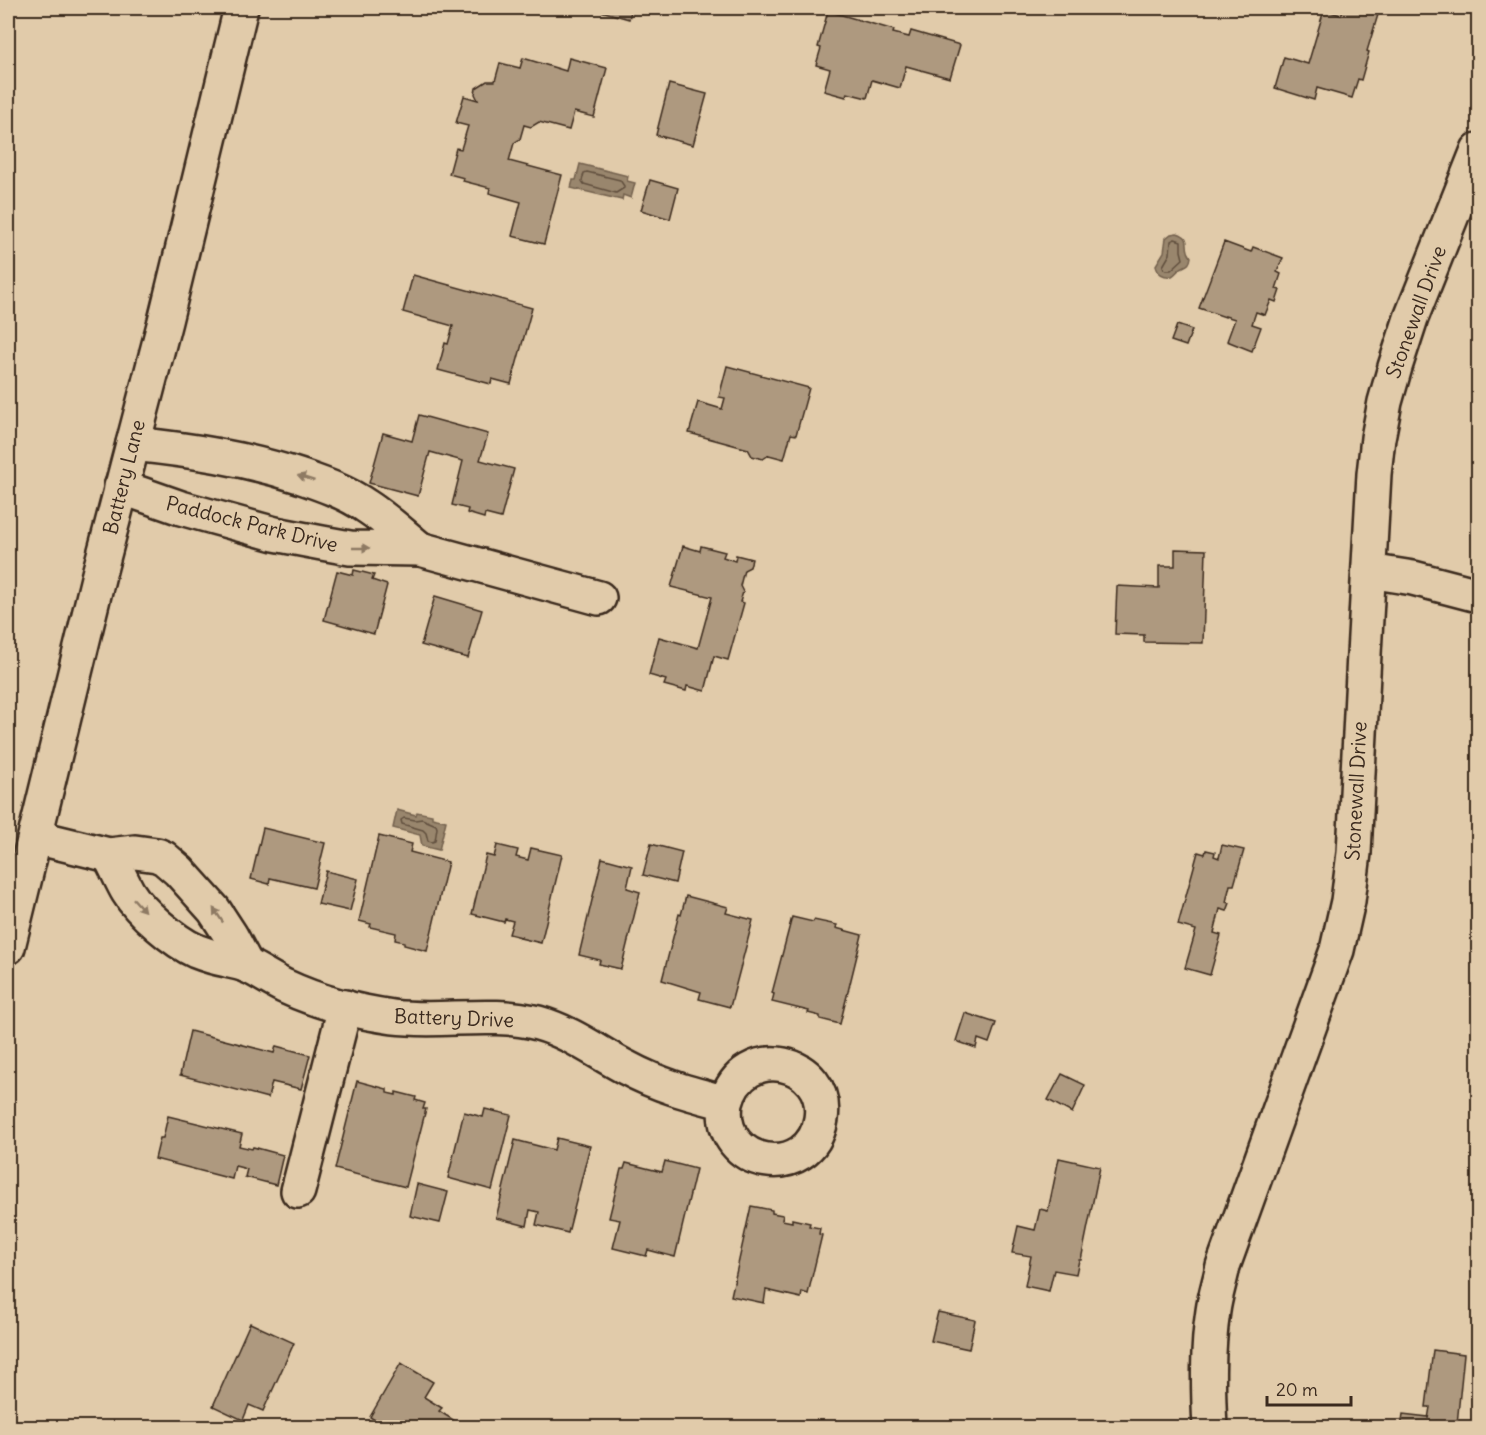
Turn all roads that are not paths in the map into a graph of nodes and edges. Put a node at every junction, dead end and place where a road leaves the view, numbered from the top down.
1 (241, 8) edge
2 (1479, 150) edge
3 (133, 444) junction
4 (121, 488) junction
5 (420, 549) junction
6 (1369, 571) junction
7 (1479, 595) edge
8 (599, 598) dead end
9 (35, 837) junction
10 (109, 855) junction
11 (8, 947) edge
12 (247, 966) junction
13 (345, 1007) junction
14 (726, 1103) dead end
15 (297, 1191) dead end
16 (1210, 1428) edge

1 - 3 street, Battery Lane
2 - 6 street, Stonewall Drive
3 - 4 street, Battery Lane
5 -> 3 street, Paddock Park Drive
4 -> 5 street, Paddock Park Drive
4 - 9 street, Battery Lane
5 - 8 street, Paddock Park Drive
6 - 7 street
6 - 16 street, Stonewall Drive
9 - 10 street
9 - 11 street, Battery Lane
10 -> 12 street, Battery Drive
12 -> 10 street
12 - 13 street, Battery Drive
13 - 14 street, Battery Drive
13 - 15 street

